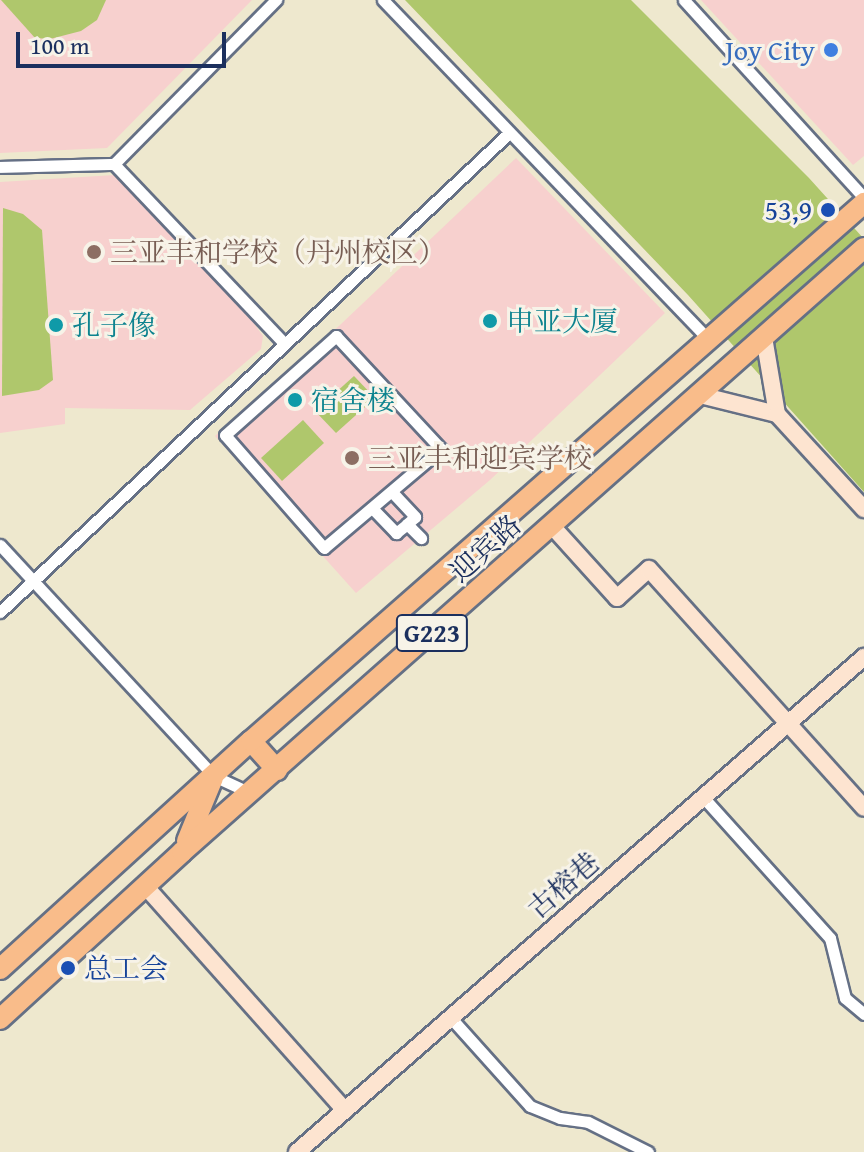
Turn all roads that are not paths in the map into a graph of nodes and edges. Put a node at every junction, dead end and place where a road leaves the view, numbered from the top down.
1 (276, 0) edge
2 (383, 0) edge
3 (684, 0) edge
4 (509, 133) junction
5 (114, 164) junction
6 (0, 167) edge
7 (864, 200) edge
8 (864, 248) edge
9 (764, 337) junction
10 (708, 339) junction
11 (285, 344) junction
12 (700, 395) junction
13 (777, 414) junction
14 (392, 492) junction
15 (372, 508) junction
16 (864, 509) edge
17 (407, 524) junction
18 (552, 526) junction
19 (421, 538) dead end
20 (0, 545) edge
21 (32, 582) junction
22 (0, 612) edge
23 (864, 657) edge
24 (788, 723) junction
25 (251, 741) junction
26 (277, 770) junction
27 (214, 776) junction
28 (250, 793) junction
29 (703, 797) junction
30 (864, 808) edge
31 (162, 822) junction
32 (182, 852) junction
33 (146, 887) junction
34 (0, 969) edge
35 (864, 1014) edge
36 (451, 1018) junction
37 (0, 1019) edge
38 (345, 1110) junction
39 (297, 1152) edge
40 (648, 1152) edge

1 - 5 street
2 - 4 street
3 - 7 street
4 - 10 street
4 - 11 street
5 - 6 street
5 - 11 street
7 - 10 highway, 迎宾路 / G223
8 - 9 highway, 迎宾路 / G223
9 - 12 highway, 迎宾路 / G223
9 - 13 street
10 - 25 highway, 迎宾路 / G223
11 - 21 street
12 - 13 street
12 - 18 highway, 迎宾路 / G223
13 - 16 street
14 - 15 street
14 - 15 street
14 - 17 street
15 - 17 street
17 - 19 street
18 - 24 street
18 - 26 highway, 迎宾路 / G223
20 - 21 street
21 - 22 street
21 - 27 street
23 - 24 street, 古榕巷
24 - 29 street, 古榕巷
24 - 30 street
25 - 26 highway
25 - 27 highway, 迎宾路 / G223
26 - 28 highway, 迎宾路 / G223
27 - 28 street
27 - 31 highway, 迎宾路 / G223
27 - 32 highway
28 - 32 highway, 迎宾路 / G223
29 - 35 street
29 - 36 street, 古榕巷
31 - 32 highway
31 - 34 highway, 迎宾路 / G223
32 - 33 highway, 迎宾路 / G223
33 - 37 highway, 迎宾路 / G223
33 - 38 street
36 - 38 street, 古榕巷
36 - 40 street
38 - 39 street, 古榕巷

